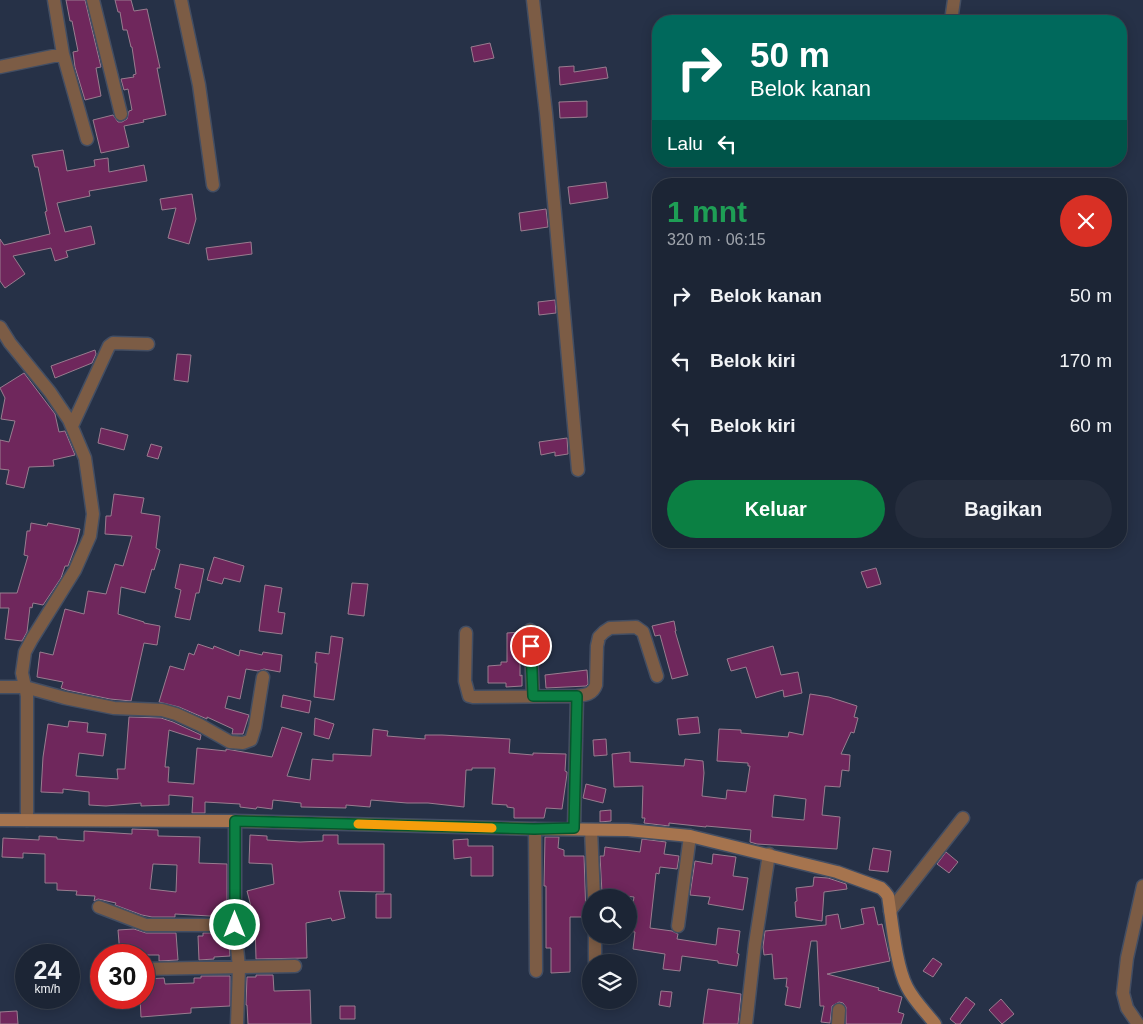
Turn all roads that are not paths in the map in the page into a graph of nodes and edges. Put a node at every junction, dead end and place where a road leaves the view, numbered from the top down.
1 (54, 0) edge
2 (93, 0) edge
3 (181, 0) edge
4 (533, 0) edge
5 (954, 0) edge
6 (952, 15) edge
7 (63, 54) junction
8 (0, 67) edge
9 (121, 114) dead end
10 (87, 140) dead end
11 (212, 185) dead end
12 (0, 327) edge
13 (148, 344) dead end
14 (72, 426) junction
15 (578, 470) dead end
16 (530, 630) dead end
17 (466, 633) dead end
18 (657, 676) dead end
19 (263, 677) dead end
20 (0, 687) edge
21 (25, 687) junction
22 (533, 696) junction
23 (577, 696) junction
24 (963, 818) dead end
25 (0, 820) edge
26 (27, 820) junction
27 (235, 821) junction
28 (574, 828) junction
29 (534, 829) junction
30 (591, 830) junction
31 (690, 836) junction
32 (769, 854) junction
33 (1143, 886) edge
34 (594, 889) edge
35 (100, 907) dead end
36 (890, 911) junction
37 (235, 925) junction
38 (678, 926) dead end
39 (295, 966) dead end
40 (239, 968) junction
41 (155, 969) edge
42 (536, 970) dead end
43 (839, 1010) dead end
44 (237, 1024) edge
45 (746, 1024) edge
46 (838, 1024) edge
47 (936, 1024) edge
48 (1138, 1024) edge

1 - 7 street
2 - 9 street
3 - 11 street
4 - 15 street
5 - 6 street
7 - 8 street
7 - 10 street
12 - 14 street
13 - 14 street
14 - 21 street
16 - 22 street
17 - 22 street
18 - 23 street
19 - 21 street
20 - 21 street
21 - 26 street
22 - 23 street
23 - 28 street
24 - 36 street
25 - 26 street
26 - 27 street
27 - 29 street
27 - 37 street
28 - 29 street
28 - 30 street
29 - 42 street
30 - 31 street
30 - 34 street
31 - 32 street
31 - 38 street
32 - 36 street
32 - 45 street
33 - 48 street
35 - 37 street
36 - 47 street
37 - 40 street
39 - 40 street
40 - 41 street
40 - 44 street
43 - 46 street

